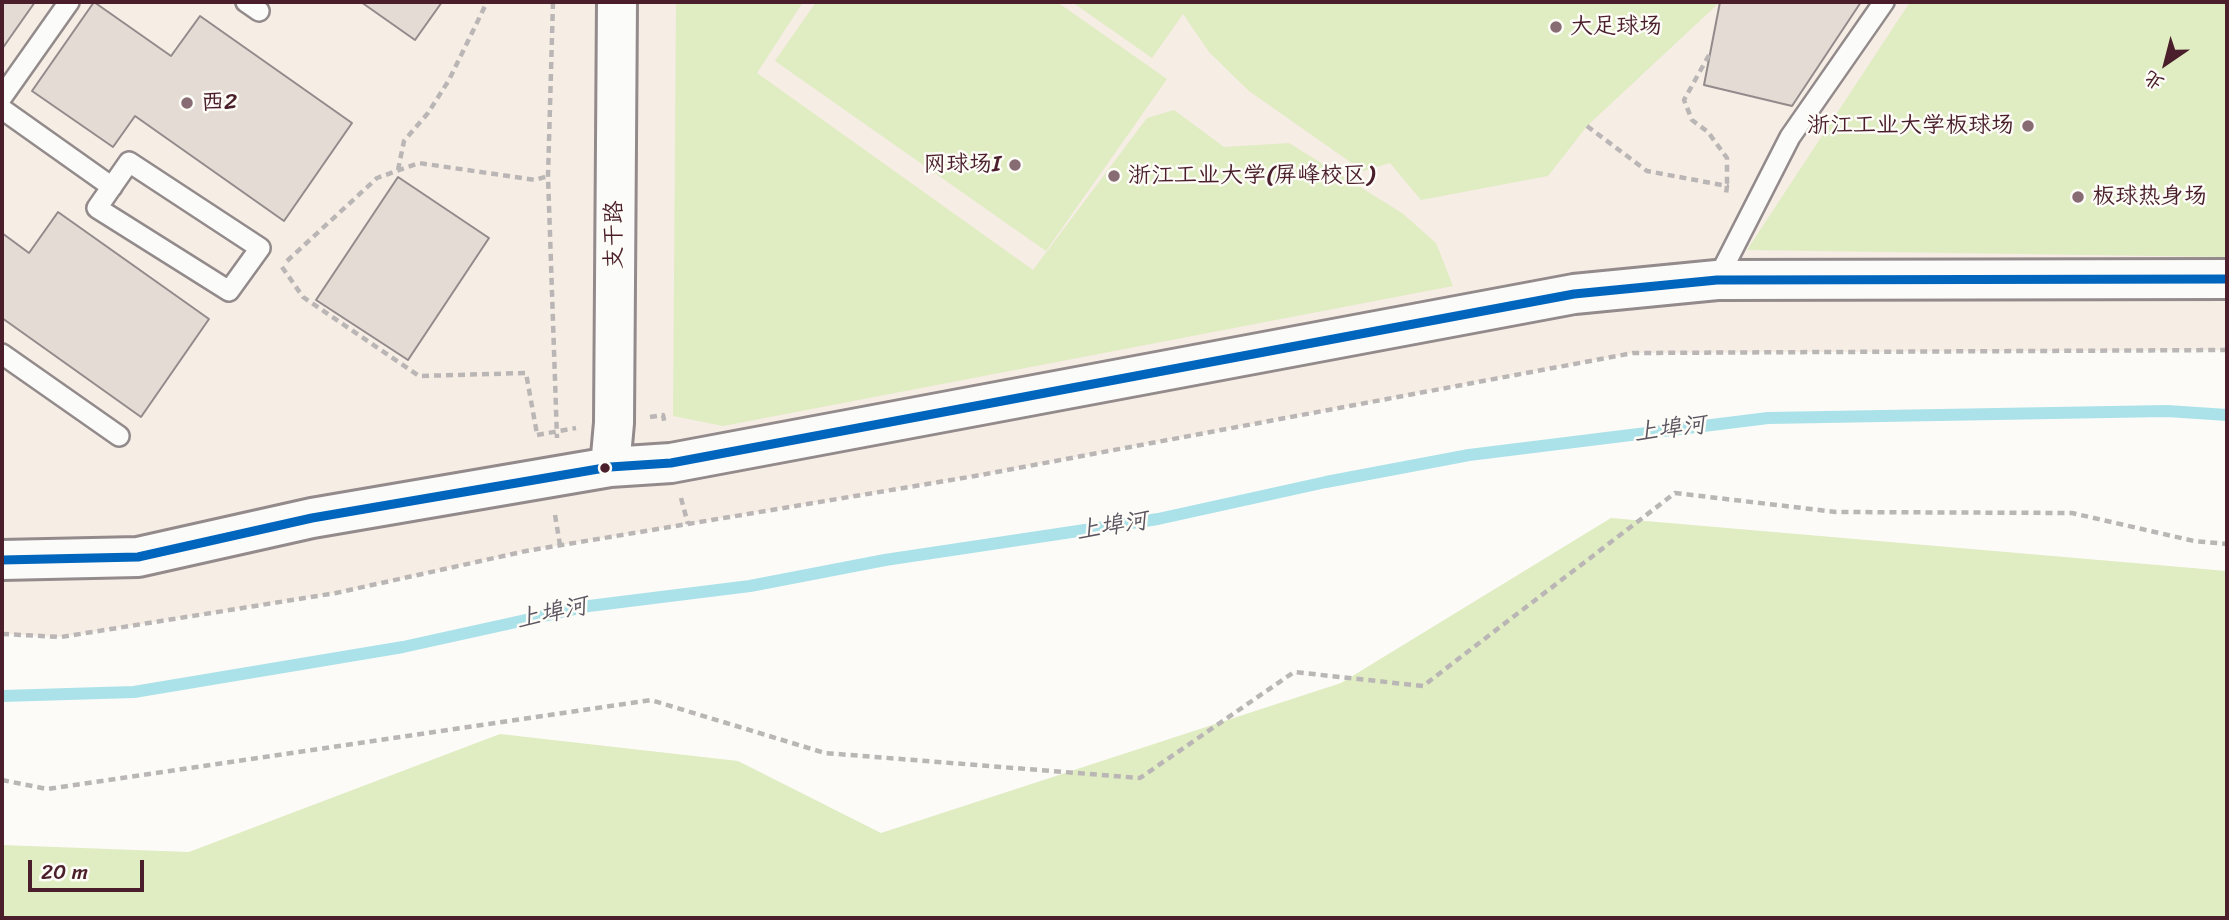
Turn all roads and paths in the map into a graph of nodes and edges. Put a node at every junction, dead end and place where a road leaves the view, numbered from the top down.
1 (69, 2) edge
2 (487, 2) edge
3 (553, 2) edge
4 (617, 2) edge
5 (1884, 2) edge
6 (1709, 55) dead end
7 (2, 97) edge
8 (2, 109) edge
9 (1587, 127) dead end
10 (398, 170) junction
11 (548, 176) junction
12 (1727, 186) junction
13 (112, 187) junction
14 (1725, 199) dead end
15 (260, 248) junction
16 (282, 266) junction
17 (2227, 279) edge
18 (1717, 280) junction
19 (2227, 350) edge
20 (2, 354) edge
21 (537, 433) dead end
22 (118, 436) dead end
23 (610, 467) junction
24 (549, 479) junction
25 (2227, 544) edge
26 (2, 560) edge
27 (2, 634) edge
28 (2, 780) edge

1 - 7 lane
2 - 10 path
3 - 11 path
4 - 23 street, 支干路
5 - 18 lane
6 - 12 path
8 - 13 lane
9 - 12 path
10 - 11 path
10 - 16 path
11 - 24 path
12 - 14 path
13 - 15 lane
13 - 15 lane
15 - 16 path
16 - 21 path
17 - 18 street
18 - 23 street
19 - 27 path
20 - 22 lane
23 - 24 street
24 - 26 street
25 - 28 path

